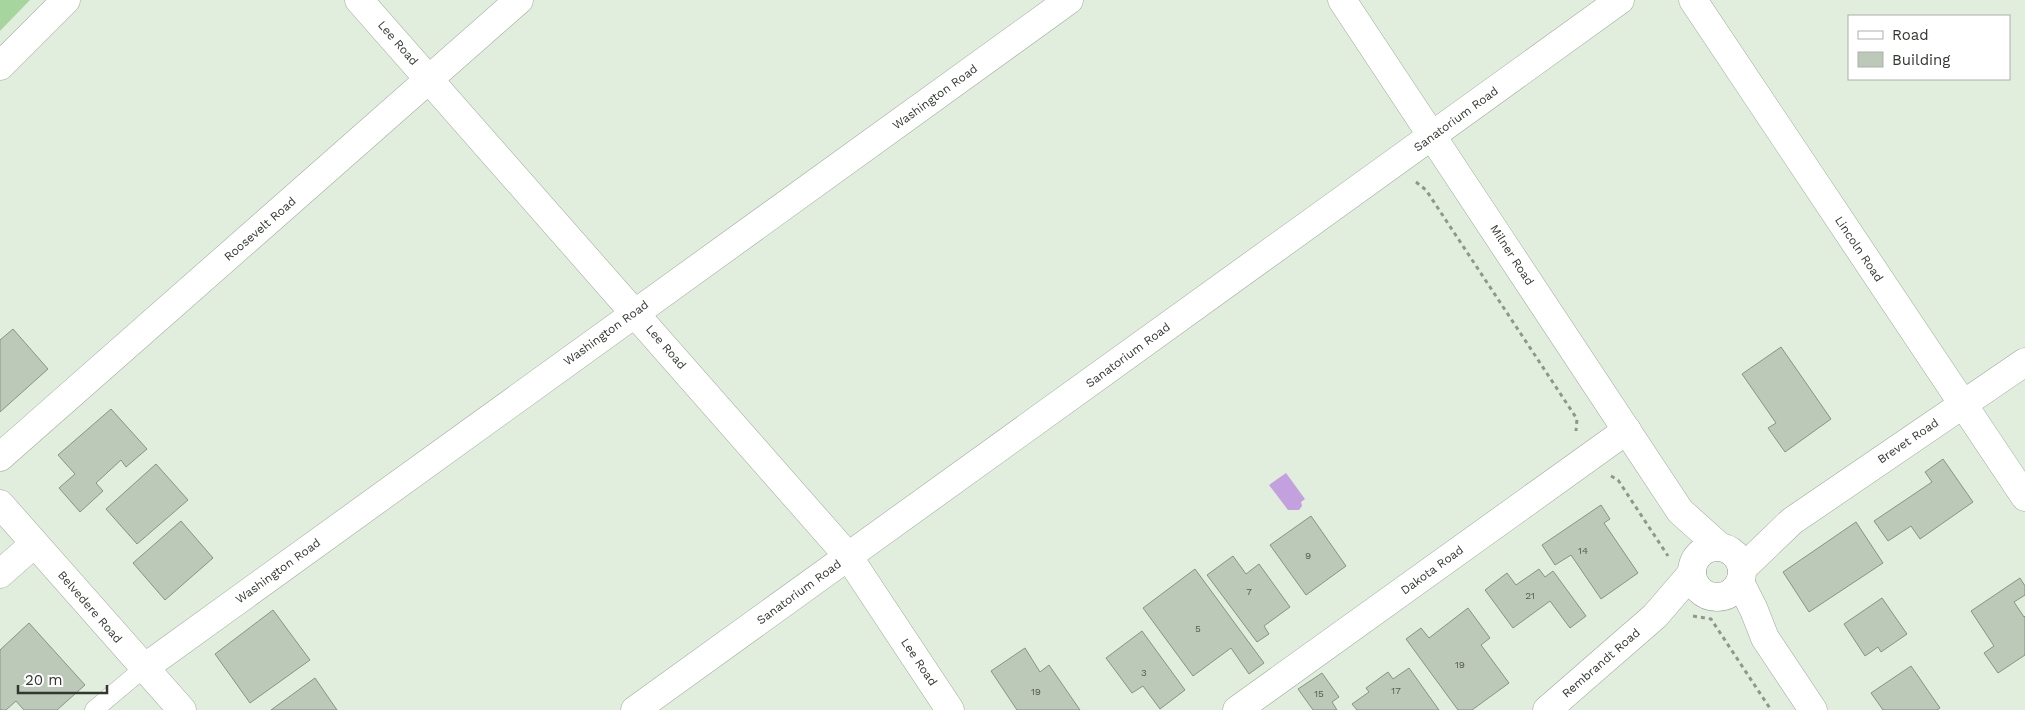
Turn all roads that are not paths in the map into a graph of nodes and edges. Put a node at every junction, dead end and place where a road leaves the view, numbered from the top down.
1 (66, 0) edge
2 (360, 0) edge
3 (518, 0) edge
4 (1069, 0) edge
5 (1342, 0) edge
6 (1620, 0) edge
7 (1693, 0) edge
8 (0, 66) edge
9 (430, 80) junction
10 (1433, 136) junction
11 (635, 312) junction
12 (2025, 362) edge
13 (1962, 404) junction
14 (1627, 430) junction
15 (0, 458) edge
16 (2025, 497) edge
17 (0, 504) edge
18 (34, 544) junction
19 (848, 556) junction
20 (1718, 571) junction
21 (0, 574) edge
22 (144, 668) junction
23 (94, 710) edge
24 (182, 710) edge
25 (635, 710) edge
26 (950, 710) edge
27 (1237, 710) edge
28 (1547, 710) edge
29 (1813, 710) edge

1 - 8 street
2 - 9 street, Lee Road
3 - 9 street, Roosevelt Road
4 - 11 street, Washington Road
5 - 10 street, Milner Road
6 - 10 street, Sanatorium Road
7 - 13 street, Lincoln Road
9 - 11 street, Lee Road
9 - 15 street, Roosevelt Road
10 - 14 street, Milner Road
10 - 19 street, Sanatorium Road
11 - 19 street, Lee Road
11 - 22 street, Washington Road
12 - 13 street, Brevet Road
13 - 16 street, Lincoln Road
13 - 20 street, Brevet Road
14 - 20 street, Milner Road
14 - 27 street, Dakota Road
17 - 18 street, Belvedere Road
18 - 21 street
18 - 22 street, Belvedere Road
19 - 25 street, Sanatorium Road
19 - 26 street, Lee Road
20 - 28 street, Rembrandt Road
20 - 29 street, Milner Road
22 - 23 lane
22 - 24 street, Belvedere Road

